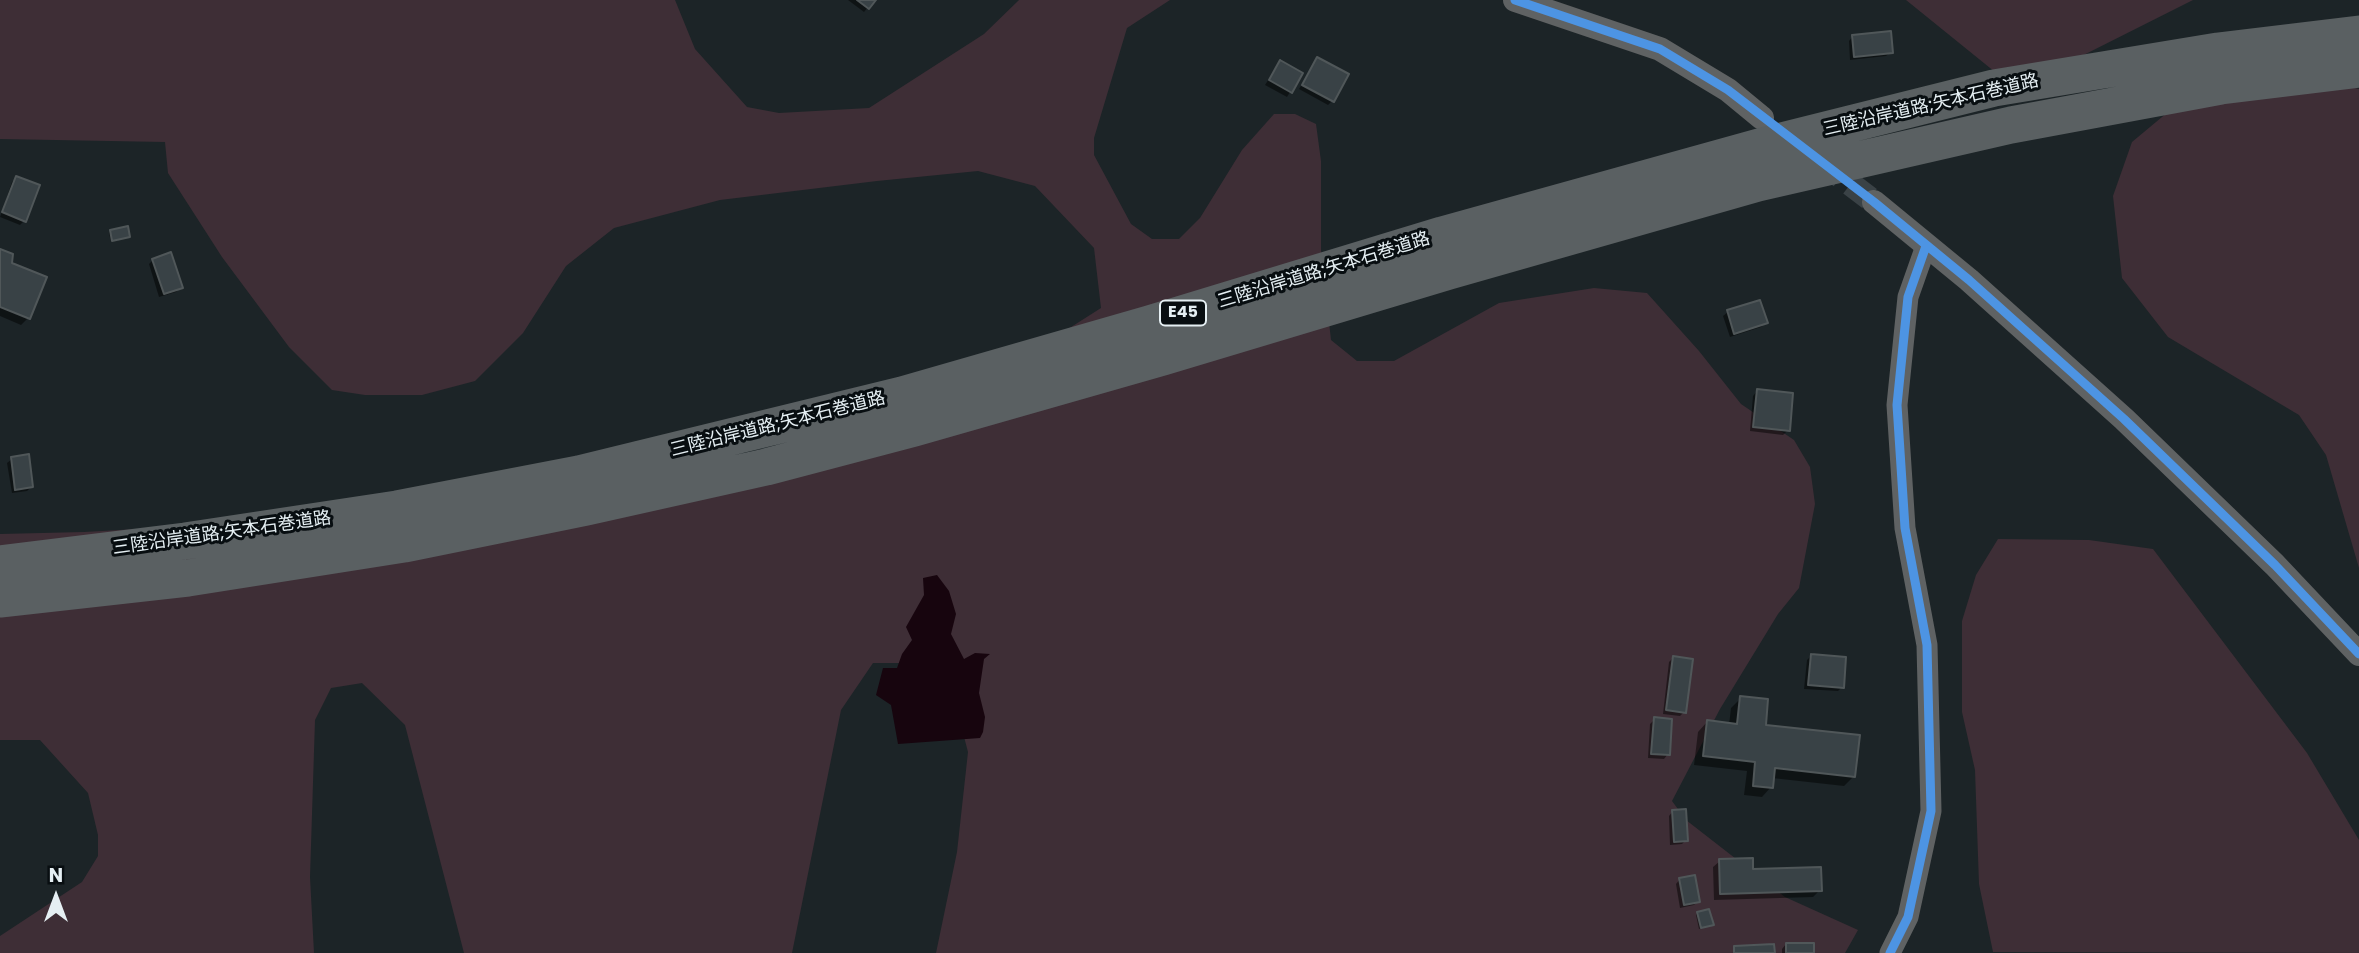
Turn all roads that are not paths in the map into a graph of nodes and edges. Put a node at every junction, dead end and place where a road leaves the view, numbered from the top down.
1 (1515, 0) edge
2 (2359, 34) edge
3 (2359, 69) edge
4 (1762, 118) dead end
5 (1874, 202) tunnel mouth
6 (1926, 246) junction
7 (0, 564) edge
8 (0, 599) edge
9 (2359, 654) edge
10 (1890, 953) edge

1 - 4 street
2 - 7 highway, 三陸沿岸道路;矢本石巻道路 / E45
3 - 8 highway, 三陸沿岸道路;矢本石巻道路 / E45
5 - 6 street
6 - 9 street
6 - 10 street

